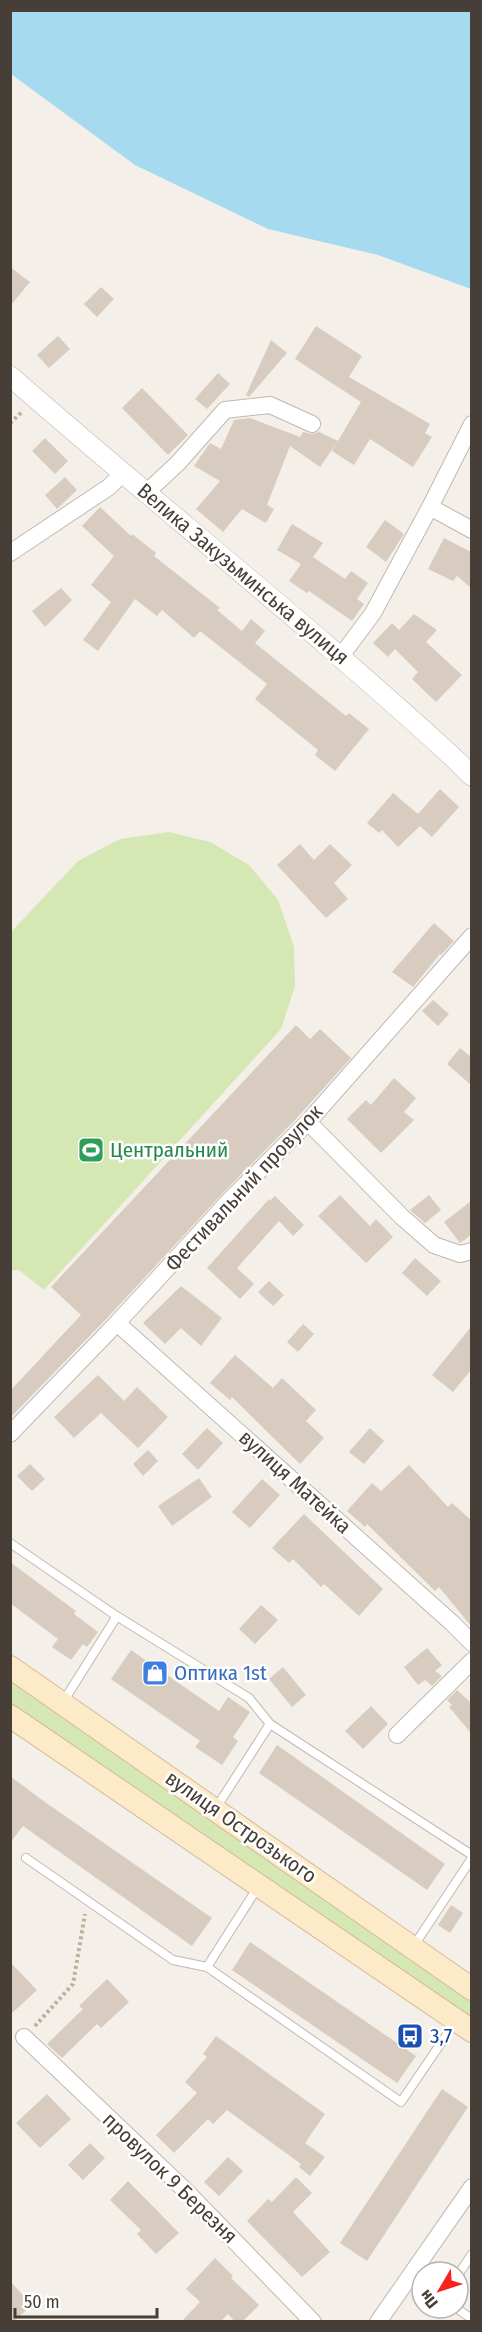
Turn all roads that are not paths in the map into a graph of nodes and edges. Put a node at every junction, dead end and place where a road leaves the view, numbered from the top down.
1 (10, 376) edge
2 (312, 424) dead end
3 (471, 424) edge
4 (123, 473) junction
5 (147, 492) junction
6 (430, 507) junction
7 (471, 530) edge
8 (10, 553) edge
9 (341, 656) junction
10 (471, 776) edge
11 (471, 936) edge
12 (308, 1122) junction
13 (471, 1251) edge
14 (117, 1323) junction
15 (12, 1427) edge
16 (10, 1543) edge
17 (117, 1616) junction
18 (471, 1643) edge
19 (471, 1661) edge
20 (10, 1667) edge
21 (63, 1703) junction
22 (11, 1717) edge
23 (270, 1724) junction
24 (397, 1735) dead end
25 (216, 1808) junction
26 (471, 1857) edge
27 (26, 1858) dead end
28 (258, 1886) junction
29 (412, 1947) junction
30 (207, 1967) junction
31 (471, 1989) edge
32 (464, 2026) edge
33 (24, 2037) road end
34 (471, 2187) edge
35 (314, 2322) edge
36 (378, 2322) edge

1 - 4 street, Велика Закузьминська вулиця
2 - 5 street
3 - 6 street
4 - 5 street, Велика Закузьминська вулиця
4 - 8 street
5 - 9 street, Велика Закузьминська вулиця
6 - 7 street
6 - 9 street
9 - 10 street, Велика Закузьминська вулиця
11 - 12 street, Фестивальний провулок
12 - 13 street
12 - 14 street, Фестивальний провулок
14 - 15 street, Фестивальний провулок
14 - 18 street, вулиця Матейка
16 - 17 lane
17 - 21 lane
17 - 23 lane
19 - 24 street
20 - 21 main road, вулиця Острозького
21 - 25 main road, вулиця Острозького
22 - 28 main road, вулиця Острозького
23 - 25 lane
23 - 26 lane
25 - 29 main road, вулиця Острозького
26 - 29 lane
27 - 30 lane
28 - 30 lane
28 - 32 main road, вулиця Острозького
29 - 31 main road, вулиця Острозького
30 - 32 lane
33 - 35 street, провулок 9 Березня
34 - 36 street

